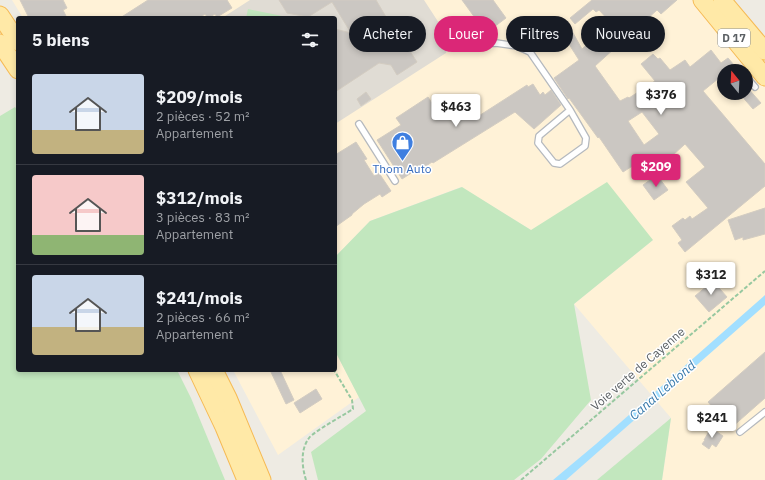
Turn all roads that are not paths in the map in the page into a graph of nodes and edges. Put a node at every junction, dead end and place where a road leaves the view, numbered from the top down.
1 (702, 0) edge
2 (722, 0) edge
3 (0, 15) edge
4 (16, 39) edge
5 (0, 43) edge
6 (498, 43) edge
7 (765, 51) edge
8 (16, 67) edge
9 (760, 82) edge
10 (570, 110) junction
11 (359, 124) dead end
12 (394, 180) dead end
13 (198, 372) edge
14 (215, 372) edge
15 (765, 412) edge
16 (740, 432) dead end
17 (246, 480) edge
18 (262, 480) edge

1 - 9 main road, D 17
2 - 7 main road, D 17
3 - 4 main road
5 - 8 main road
6 - 10 lane
10 - 10 lane
11 - 12 lane
13 - 17 main road
14 - 18 main road
15 - 16 lane

